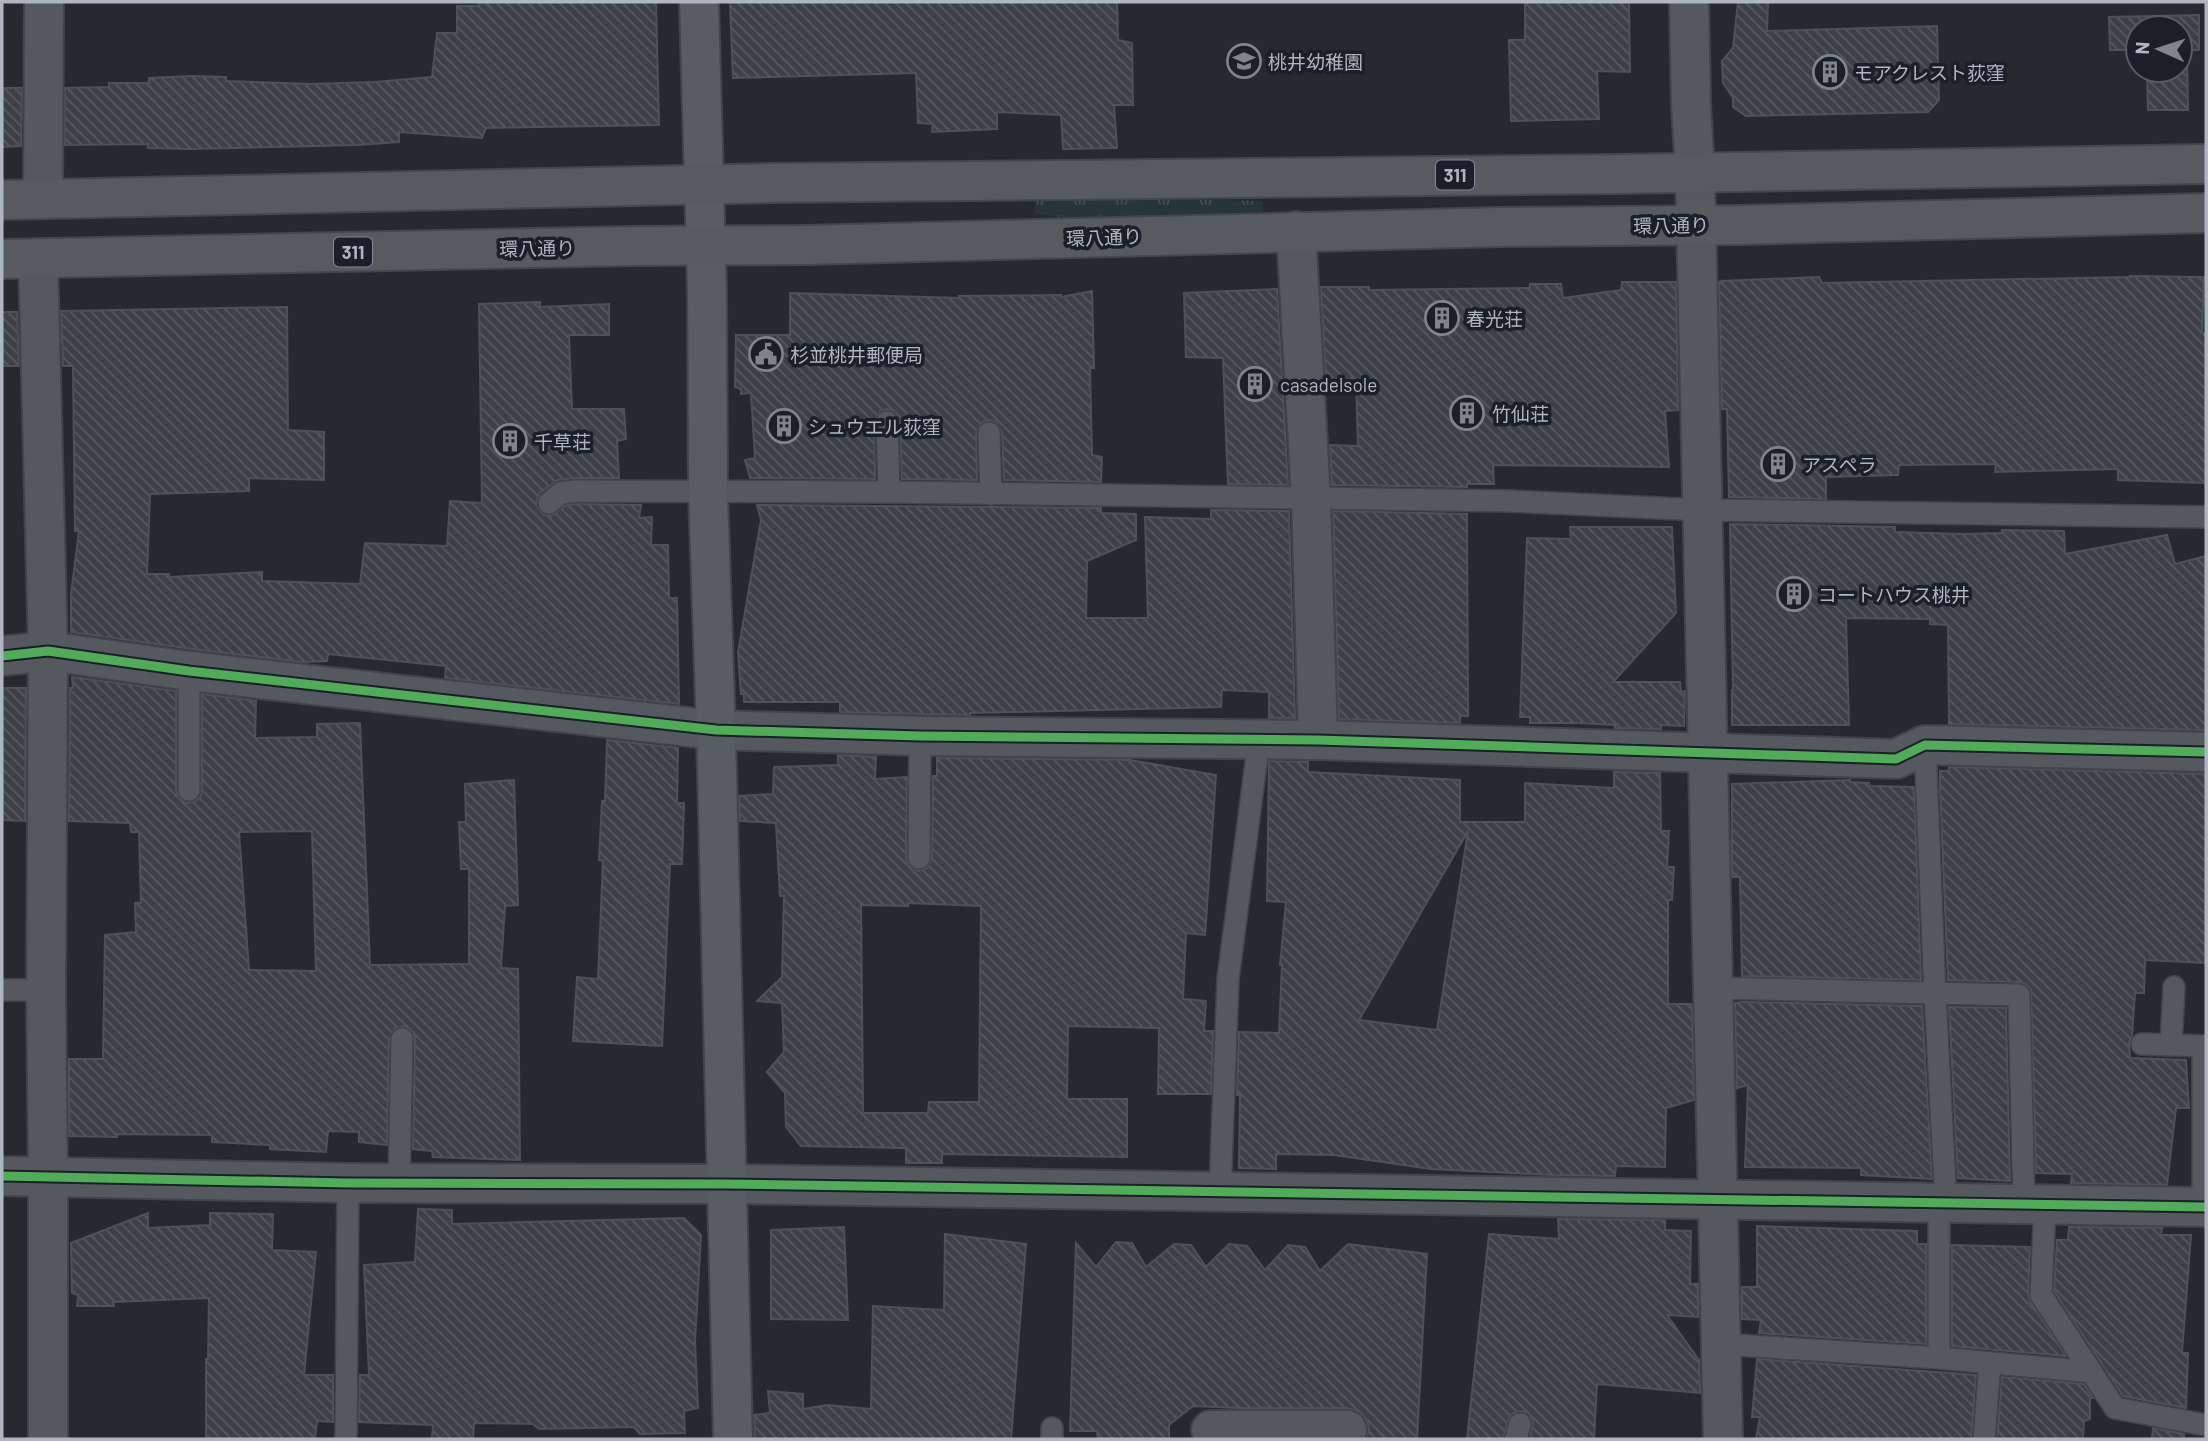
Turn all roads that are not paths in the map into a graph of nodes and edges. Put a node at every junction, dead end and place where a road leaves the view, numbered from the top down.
1 (44, 2) edge
2 (699, 2) edge
3 (1689, 2) edge
4 (2206, 164) edge
5 (1695, 172) junction
6 (704, 185) junction
7 (43, 199) junction
8 (2, 200) edge
9 (2206, 213) edge
10 (1696, 224) junction
11 (1296, 232) junction
12 (705, 246) junction
13 (20, 258) edge
14 (887, 422) dead end
15 (989, 433) dead end
16 (708, 492) junction
17 (889, 492) junction
18 (991, 494) junction
19 (1311, 498) junction
20 (550, 503) dead end
21 (1701, 510) junction
22 (2206, 517) edge
23 (48, 651) junction
24 (2, 656) edge
25 (188, 671) junction
26 (716, 730) junction
27 (920, 736) junction
28 (1258, 740) junction
29 (1318, 740) junction
30 (1925, 745) junction
31 (2206, 752) edge
32 (1707, 754) junction
33 (189, 790) dead end
34 (919, 858) dead end
35 (2174, 987) dead end
36 (1713, 988) junction
37 (2, 990) edge
38 (46, 990) junction
39 (1935, 994) junction
40 (402, 1039) dead end
41 (2142, 1044) dead end
42 (2171, 1045) junction
43 (2205, 1046) edge
44 (2, 1176) edge
45 (48, 1176) junction
46 (348, 1183) junction
47 (399, 1183) junction
48 (726, 1184) junction
49 (1220, 1193) junction
50 (1717, 1200) junction
51 (1942, 1203) junction
52 (2035, 1204) junction
53 (2205, 1208) edge
54 (1721, 1344) junction
55 (1939, 1359) junction
56 (1990, 1363) junction
57 (2091, 1372) junction
58 (2206, 1425) edge
59 (1211, 1430) dead end
60 (1347, 1430) dead end
61 (1261, 1435) edge
62 (48, 1439) edge
63 (346, 1439) edge
64 (733, 1439) edge
65 (1723, 1439) edge
66 (1984, 1439) edge

1 - 7 street
2 - 6 street
3 - 5 street
4 - 5 main road, 311
5 - 6 main road, 311
5 - 10 street
6 - 7 main road, 311
6 - 12 street
7 - 8 main road, 311
9 - 10 main road, 環八通り / 311
10 - 11 main road, 環八通り / 311
10 - 21 street
11 - 12 main road, 環八通り / 311
11 - 19 street
12 - 13 main road, 環八通り / 311
12 - 16 street
13 - 23 street
14 - 17 lane
15 - 18 lane
16 - 17 lane
16 - 20 lane
16 - 26 street
17 - 18 lane
18 - 19 lane
19 - 21 lane
19 - 29 street
21 - 22 lane
21 - 32 street
23 - 24 street
23 - 25 street
23 - 38 street
25 - 26 street
25 - 33 lane
26 - 27 street
26 - 48 street
27 - 28 street
27 - 34 lane
28 - 29 street
28 - 49 lane
29 - 32 street
30 - 31 street
30 - 32 street
30 - 39 lane
32 - 36 street
35 - 42 lane
36 - 39 lane
36 - 50 street
37 - 38 lane
38 - 45 street
39 - 51 lane
39 - 52 lane
40 - 47 lane
41 - 42 lane
42 - 43 lane
43 - 53 lane
44 - 45 street
45 - 46 street
45 - 62 street
46 - 47 street
46 - 63 lane
47 - 48 street
48 - 49 street
48 - 64 street
49 - 50 street
50 - 51 street
50 - 54 street
51 - 52 street
51 - 55 lane
52 - 53 street
52 - 57 lane
54 - 55 lane
54 - 65 street
55 - 56 lane
56 - 57 lane
56 - 66 lane
57 - 58 lane
59 - 61 street
60 - 61 street

